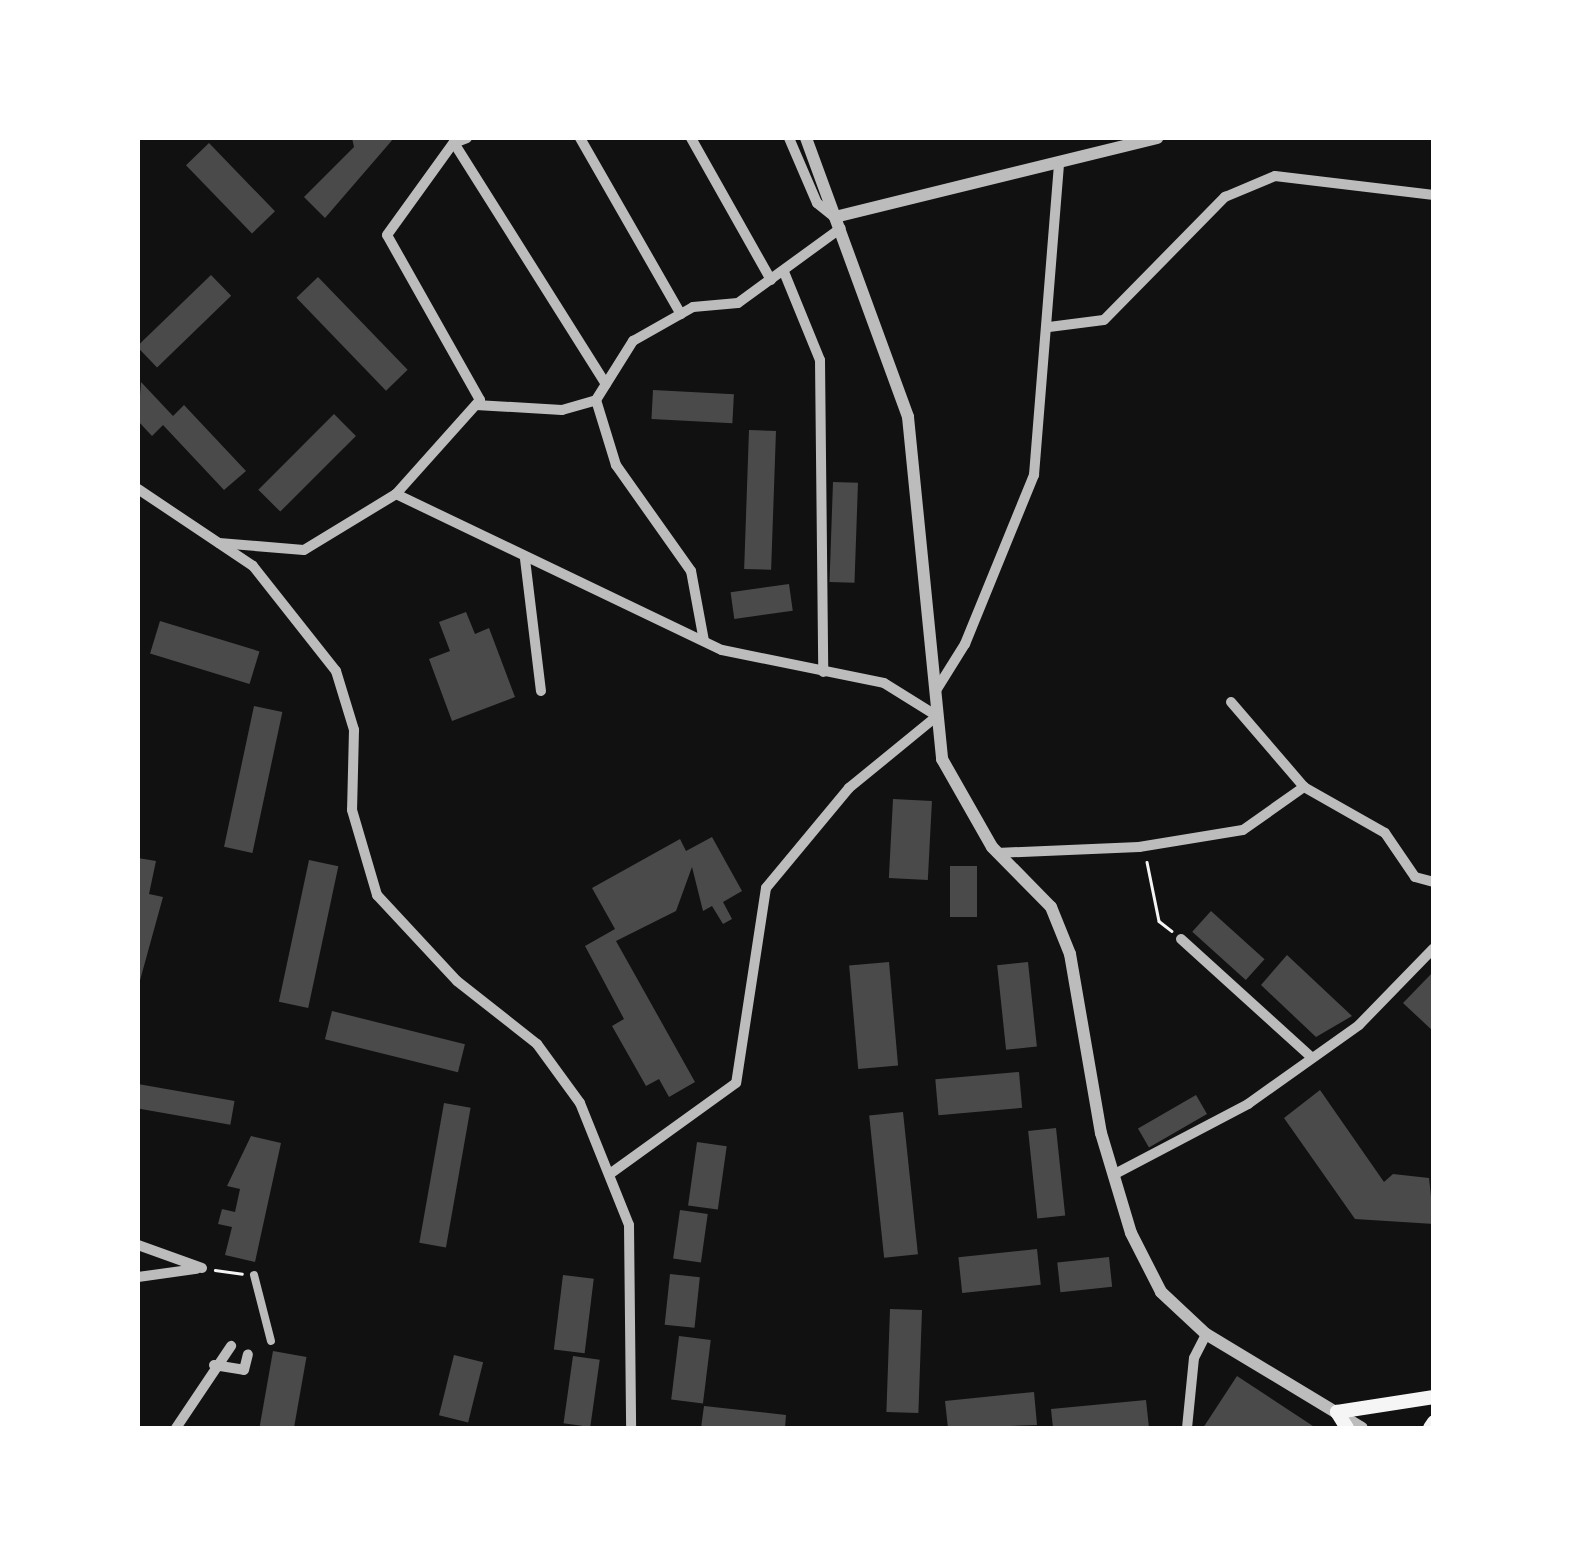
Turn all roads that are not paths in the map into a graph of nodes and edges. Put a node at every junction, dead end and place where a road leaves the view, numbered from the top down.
1 (467, 138) edge
2 (580, 138) edge
3 (690, 138) edge
4 (790, 138) edge
5 (806, 138) edge
6 (1104, 138) edge
7 (1158, 138) edge
8 (455, 140) edge
9 (1121, 148) junction
10 (1058, 167) junction
11 (1434, 195) edge
12 (838, 223) junction
13 (784, 272) junction
14 (772, 280) junction
15 (681, 314) junction
16 (1048, 327) junction
17 (606, 384) junction
18 (596, 400) junction
19 (476, 405) junction
20 (138, 489) edge
21 (396, 494) junction
22 (218, 543) junction
23 (525, 559) junction
24 (704, 640) junction
25 (823, 672) junction
26 (541, 691) dead end
27 (935, 692) junction
28 (1231, 702) dead end
29 (937, 716) junction
30 (1304, 787) junction
31 (997, 853) junction
32 (1434, 882) edge
33 (1181, 938) road end
34 (1434, 948) edge
35 (1310, 1056) junction
36 (610, 1174) junction
37 (1114, 1175) junction
38 (138, 1245) edge
39 (254, 1275) road end
40 (138, 1277) edge
41 (1206, 1334) junction
42 (271, 1341) dead end
43 (231, 1346) dead end
44 (248, 1354) dead end
45 (214, 1365) junction
46 (1434, 1397) edge
47 (1338, 1412) junction
48 (176, 1428) edge
49 (631, 1428) edge
50 (1188, 1428) edge
51 (1347, 1428) edge
52 (1362, 1428) edge

1 - 8 street
2 - 15 street
3 - 14 street
4 - 12 street
5 - 12 street
6 - 9 street
7 - 9 street
8 - 17 street
8 - 19 street
9 - 10 street
10 - 12 street
10 - 16 street
11 - 16 street
12 - 13 street
12 - 27 street
13 - 14 street
13 - 25 street
14 - 15 street
15 - 17 street
16 - 27 street
17 - 18 street
18 - 19 street
18 - 24 street
19 - 21 street
20 - 22 street
21 - 22 street
21 - 23 street
22 - 36 street
23 - 24 street
23 - 26 street
24 - 25 street
25 - 29 street
27 - 29 street
28 - 30 street
29 - 31 street
29 - 36 street
30 - 31 street
30 - 32 street
31 - 37 street
33 - 35 street
34 - 35 street
35 - 37 street
36 - 49 street
37 - 41 street
38 - 40 street
39 - 42 street
41 - 47 street
41 - 50 street
43 - 45 street
44 - 45 street
45 - 48 street
46 - 47 main road
47 - 51 main road
47 - 52 street

